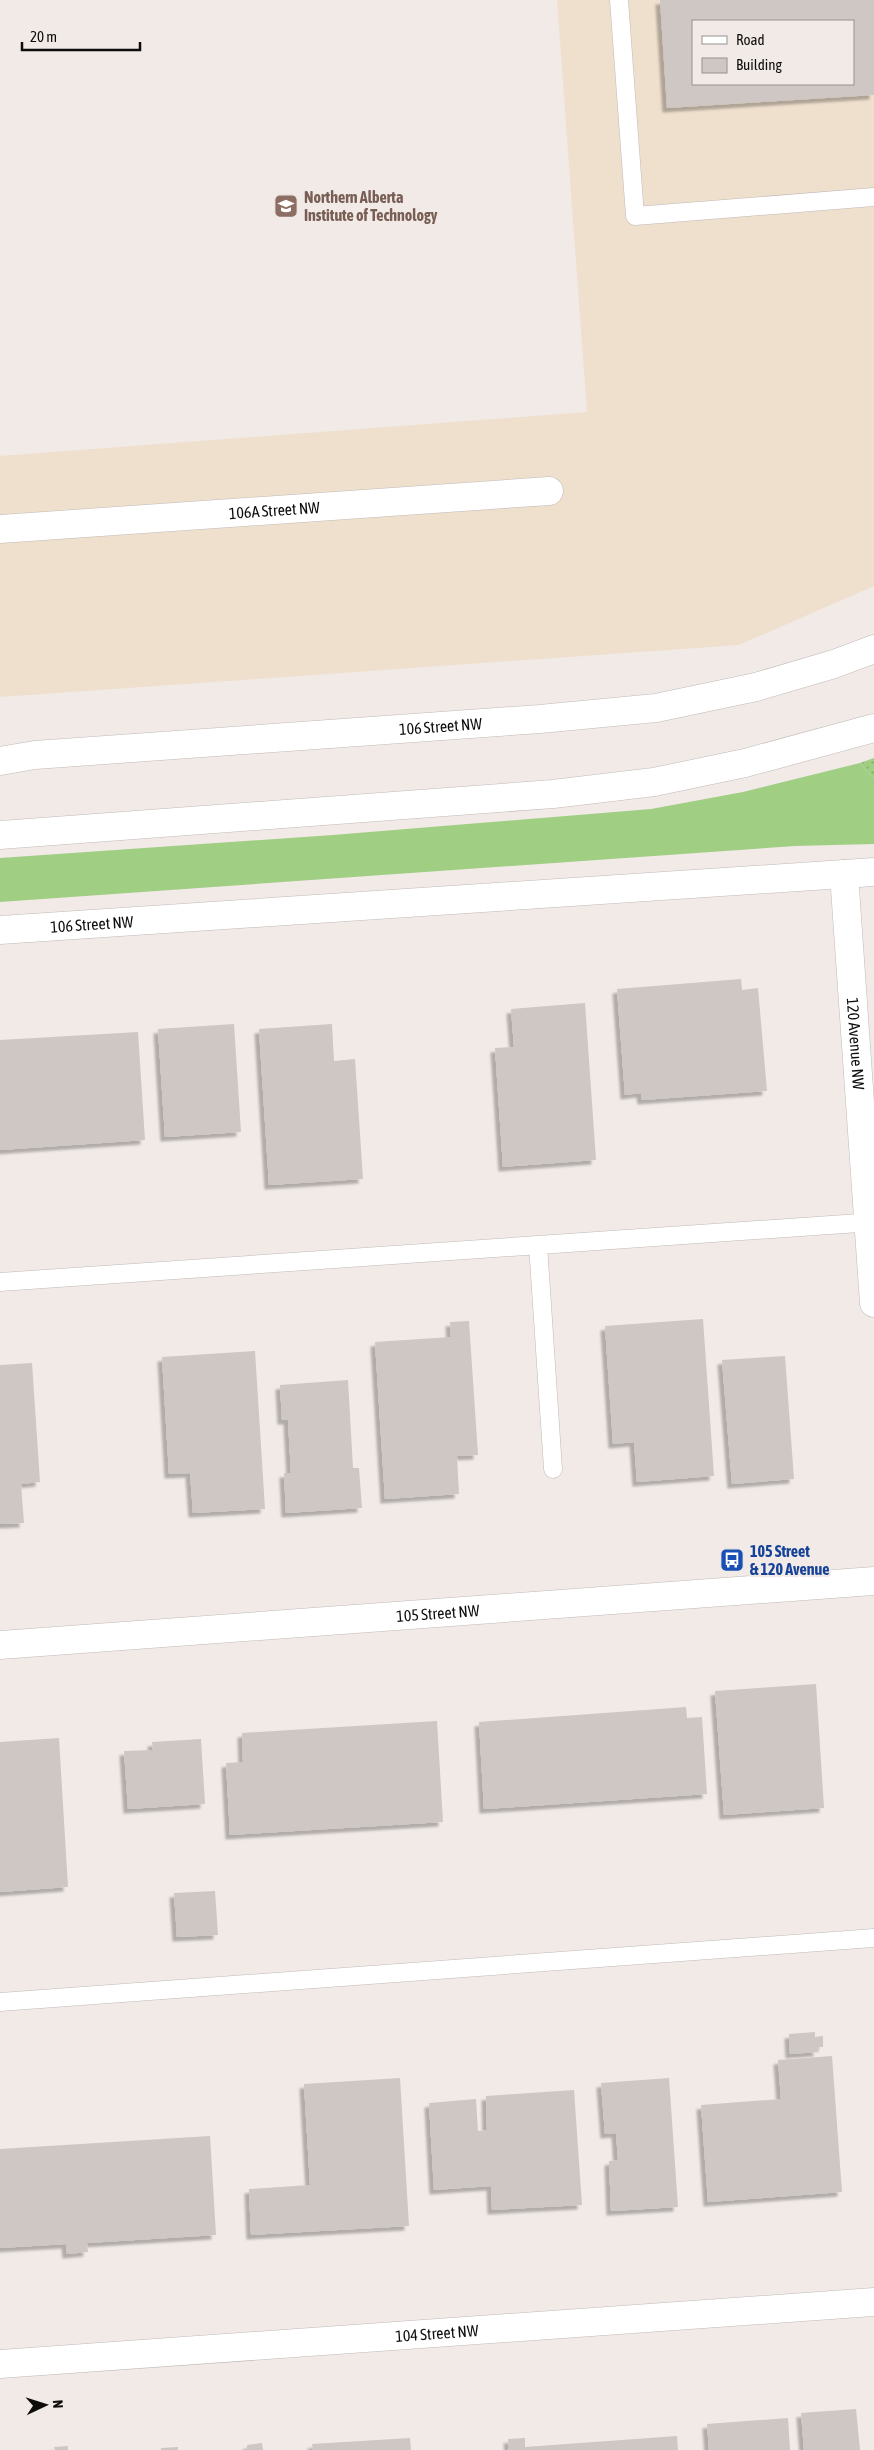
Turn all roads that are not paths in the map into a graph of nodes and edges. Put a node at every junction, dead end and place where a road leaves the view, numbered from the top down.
1 (619, 0) edge
2 (874, 198) edge
3 (549, 491) dead end
4 (0, 529) edge
5 (874, 648) edge
6 (874, 728) edge
7 (0, 761) edge
8 (0, 835) edge
9 (874, 872) edge
10 (844, 874) junction
11 (0, 930) edge
12 (871, 1222) edge
13 (538, 1245) junction
14 (0, 1282) edge
15 (874, 1303) edge
16 (553, 1469) dead end
17 (874, 1581) edge
18 (0, 1645) edge
19 (874, 1938) edge
20 (0, 2002) edge
21 (874, 2302) edge
22 (0, 2364) edge

1 - 2 lane
3 - 4 street, 106A Street NW
5 - 7 street, 106 Street NW
6 - 8 street
9 - 10 street, 106 Street NW
10 - 11 street, 106 Street NW
10 - 12 street, 120 Avenue NW
12 - 13 lane
12 - 15 street, 120 Avenue NW
13 - 14 lane
13 - 16 lane
17 - 18 street, 105 Street NW
19 - 20 lane
21 - 22 street, 104 Street NW

